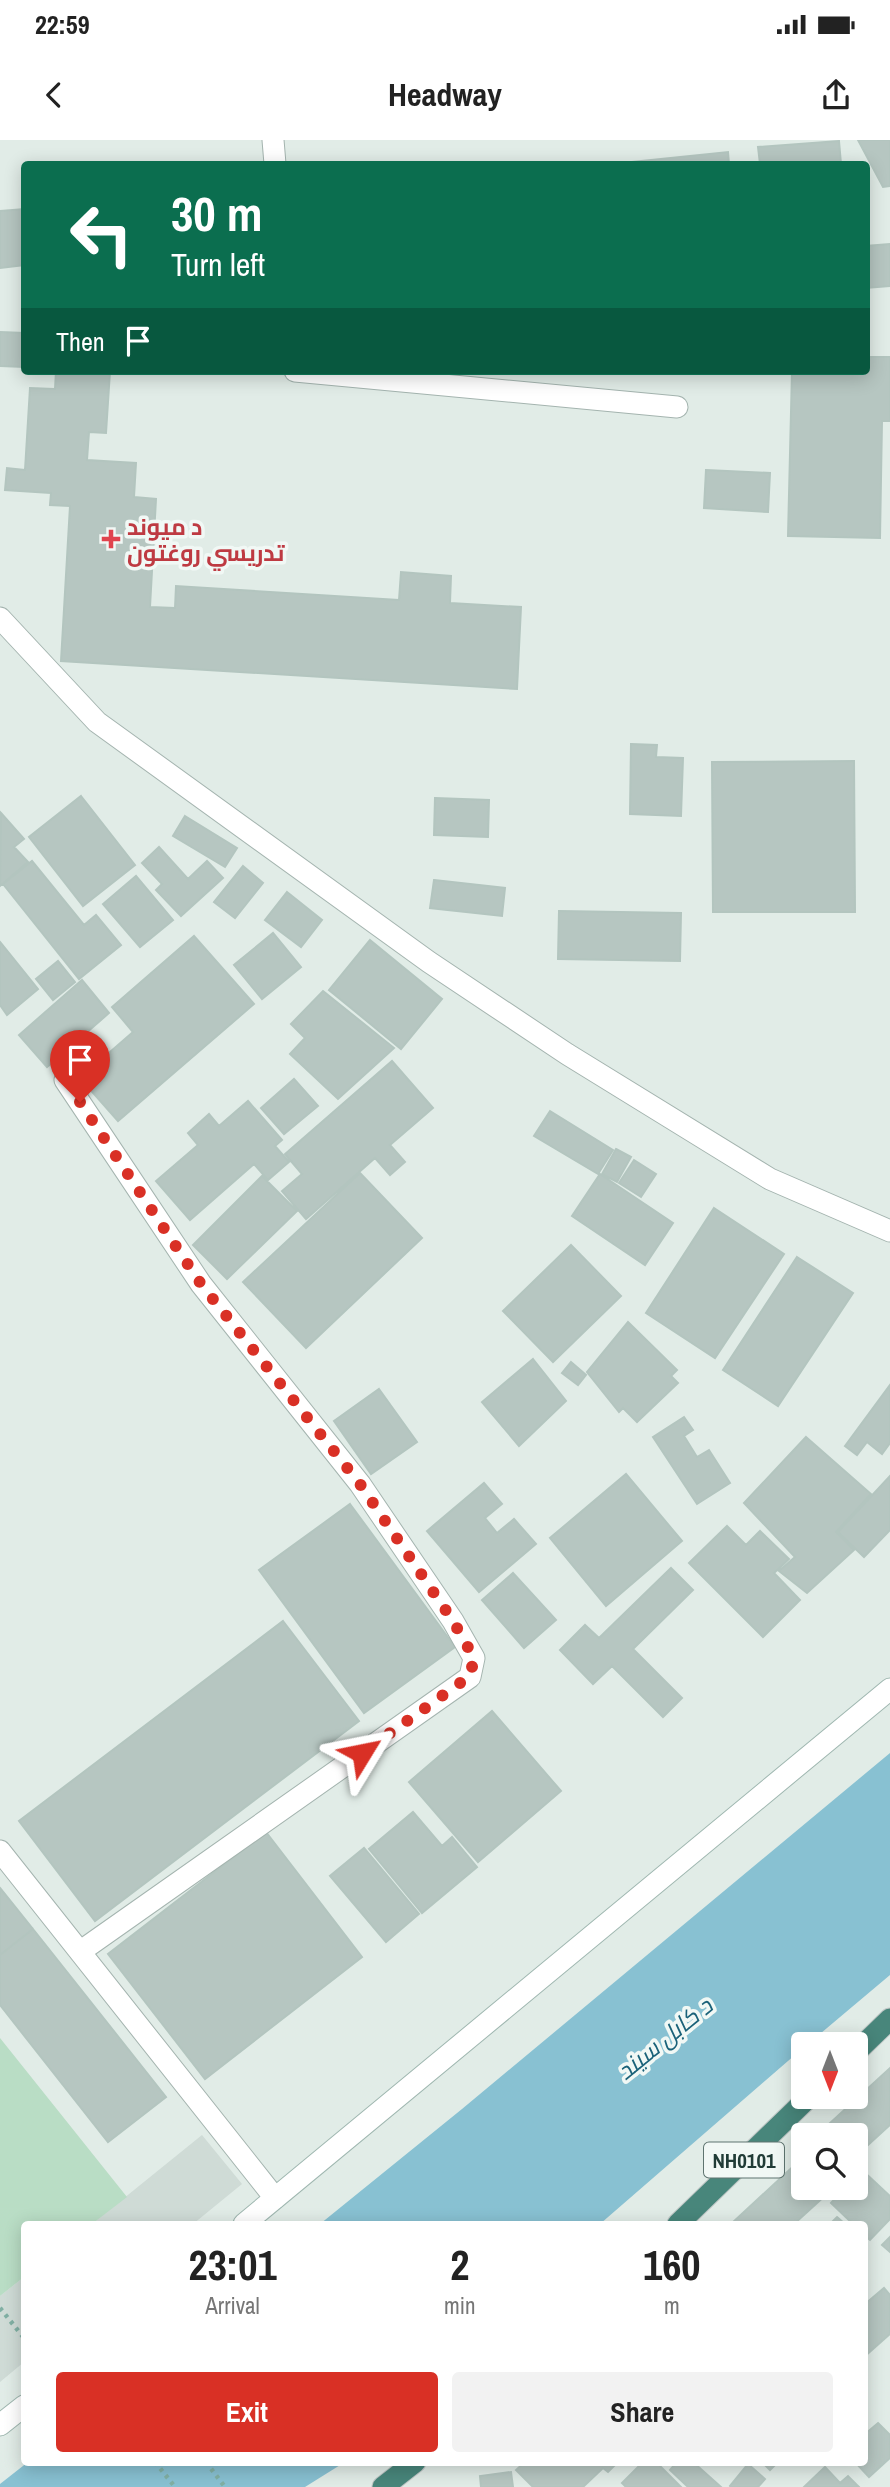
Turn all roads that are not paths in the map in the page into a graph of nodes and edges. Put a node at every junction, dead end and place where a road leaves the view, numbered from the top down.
1 (274, 140) edge
2 (275, 161) edge
3 (337, 375) edge
4 (677, 407) dead end
5 (0, 618) edge
6 (65, 1080) dead end
7 (890, 1231) edge
8 (890, 1689) edge
9 (0, 1851) edge
10 (81, 1951) junction
11 (890, 2019) edge
12 (868, 2040) edge
13 (797, 2109) edge
14 (275, 2198) junction
15 (247, 2221) edge
16 (681, 2221) edge
17 (21, 2408) edge
18 (0, 2425) edge
19 (410, 2466) edge
20 (383, 2487) edge

1 - 2 street
3 - 4 street
5 - 7 street
6 - 10 street
8 - 14 street
9 - 10 street
10 - 14 street
11 - 12 highway
13 - 16 highway, NH0101
14 - 15 street
17 - 18 street
19 - 20 highway

